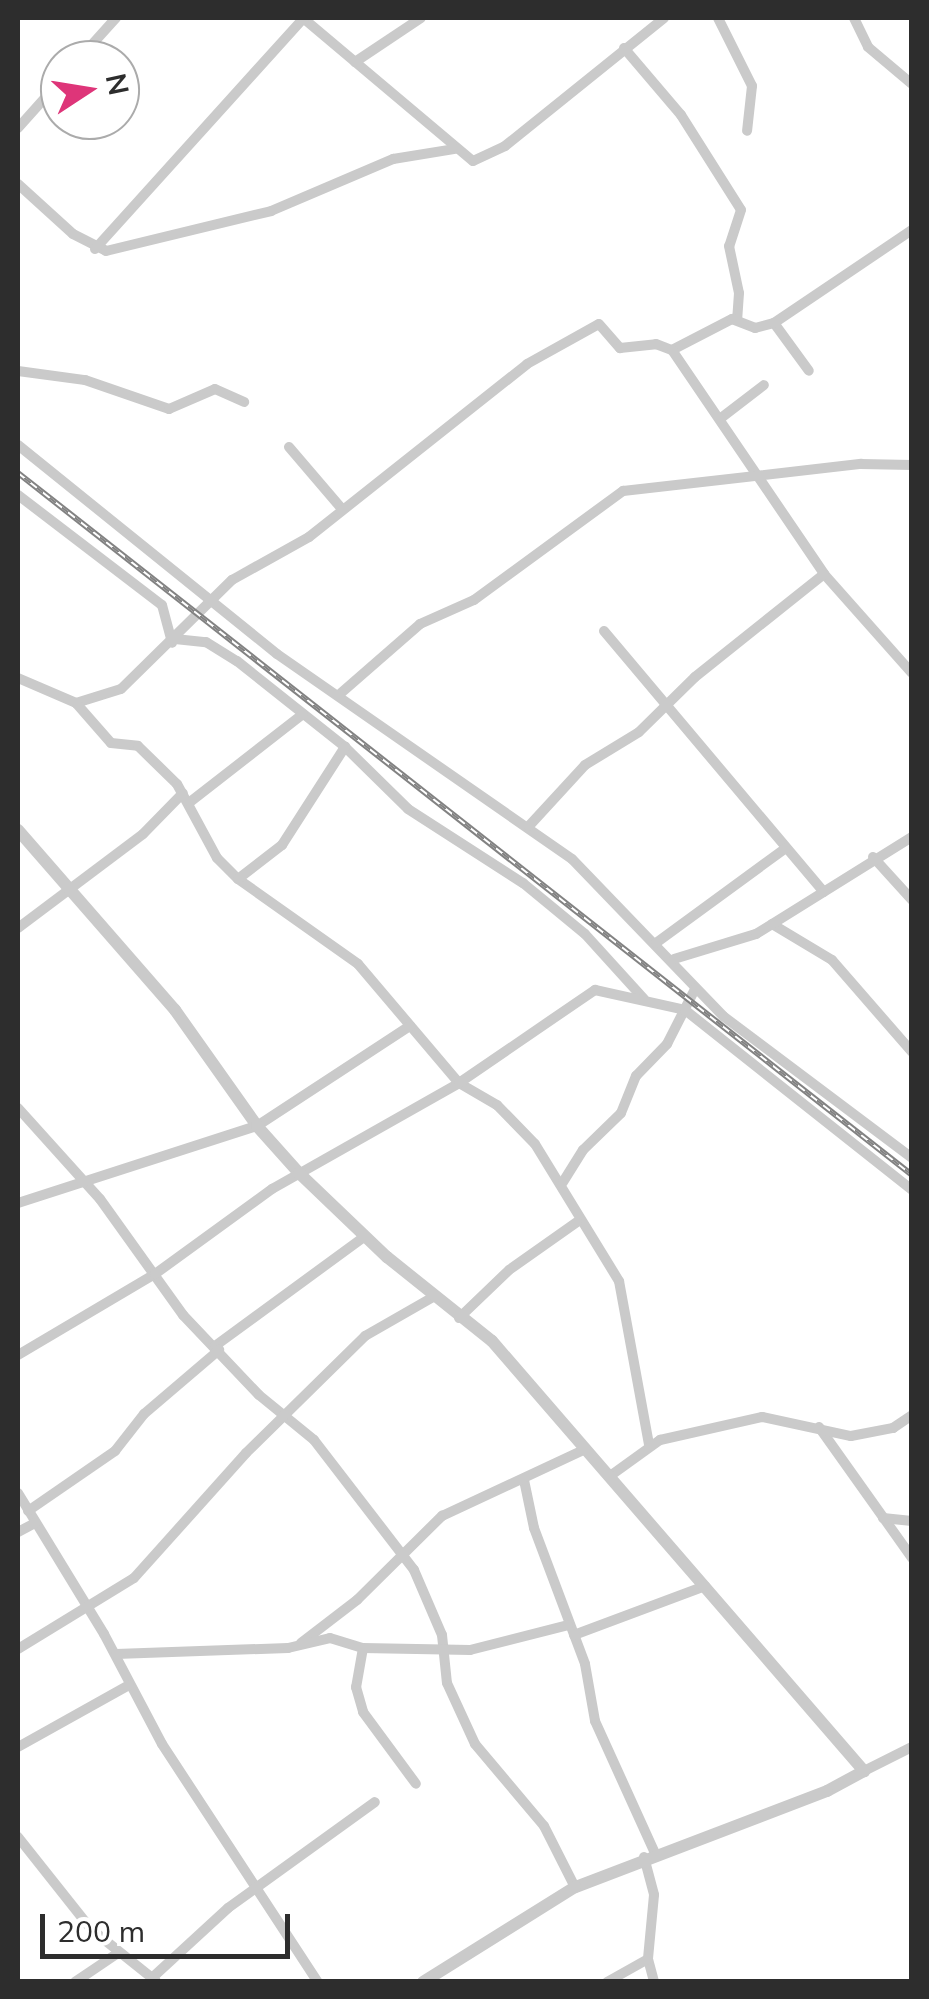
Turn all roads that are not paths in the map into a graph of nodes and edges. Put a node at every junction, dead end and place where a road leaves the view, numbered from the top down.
1 (116, 18) edge
2 (303, 18) edge
3 (420, 18) edge
4 (664, 18) edge
5 (718, 18) edge
6 (854, 18) edge
7 (96, 40) edge
8 (624, 48) junction
9 (355, 62) junction
10 (912, 84) edge
11 (40, 103) edge
12 (18, 128) edge
13 (747, 131) dead end
14 (455, 149) junction
15 (18, 184) edge
16 (912, 230) edge
17 (95, 249) junction
18 (737, 319) junction
19 (774, 324) junction
20 (672, 350) junction
21 (18, 371) edge
22 (809, 371) dead end
23 (764, 385) dead end
24 (244, 402) dead end
25 (721, 418) junction
26 (18, 445) edge
27 (288, 447) dead end
28 (912, 465) edge
29 (760, 474) junction
30 (18, 494) edge
31 (342, 509) junction
32 (824, 574) junction
33 (213, 600) junction
34 (604, 631) dead end
35 (173, 641) junction
36 (912, 674) edge
37 (18, 678) edge
38 (341, 693) junction
39 (76, 703) junction
40 (665, 707) junction
41 (303, 714) junction
42 (345, 748) junction
43 (186, 798) junction
44 (529, 826) junction
45 (18, 830) edge
46 (912, 837) edge
47 (786, 848) junction
48 (874, 857) junction
49 (238, 879) junction
50 (71, 887) junction
51 (824, 892) junction
52 (912, 900) edge
53 (772, 924) junction
54 (18, 928) edge
55 (656, 943) junction
56 (674, 960) junction
57 (694, 989) junction
58 (648, 1003) junction
59 (686, 1010) junction
60 (410, 1026) junction
61 (912, 1052) edge
62 (459, 1083) junction
63 (18, 1108) edge
64 (257, 1126) junction
65 (912, 1158) edge
66 (299, 1173) junction
67 (84, 1182) junction
68 (563, 1182) junction
69 (912, 1190) edge
70 (18, 1202) edge
71 (578, 1222) junction
72 (364, 1237) junction
73 (154, 1274) junction
74 (433, 1297) junction
75 (459, 1318) junction
76 (217, 1348) junction
77 (18, 1355) edge
78 (282, 1415) junction
79 (912, 1415) edge
80 (818, 1426) junction
81 (649, 1445) junction
82 (586, 1450) junction
83 (610, 1476) junction
84 (524, 1480) junction
85 (18, 1493) edge
86 (28, 1511) junction
87 (882, 1518) junction
88 (912, 1521) edge
89 (35, 1523) junction
90 (18, 1532) edge
91 (402, 1555) junction
92 (912, 1558) edge
93 (706, 1586) junction
94 (87, 1610) junction
95 (571, 1630) junction
96 (297, 1646) junction
97 (364, 1648) junction
98 (18, 1649) edge
99 (446, 1650) junction
100 (116, 1654) junction
101 (129, 1685) junction
102 (18, 1746) edge
103 (912, 1748) edge
104 (864, 1770) junction
105 (416, 1784) dead end
106 (375, 1802) dead end
107 (18, 1837) edge
108 (649, 1855) junction
109 (257, 1886) junction
110 (575, 1887) junction
111 (118, 1954) junction
112 (648, 1959) junction
113 (439, 1970) junction
114 (155, 1979) edge
115 (75, 1982) edge
116 (318, 1982) edge
117 (423, 1982) edge
118 (450, 1982) edge
119 (607, 1982) edge
120 (654, 1982) edge

1 - 7 street
2 - 9 street
2 - 17 street
3 - 9 street
4 - 8 street
5 - 13 street
6 - 10 street
8 - 14 street
8 - 18 street
9 - 14 street
11 - 12 street
14 - 17 street
15 - 17 street
16 - 19 street
18 - 19 street
18 - 20 street
19 - 22 street
20 - 25 street
20 - 31 street
21 - 24 street
23 - 25 street
25 - 29 street
26 - 33 street
27 - 31 street
28 - 29 street
29 - 32 street
29 - 38 street
30 - 35 street
31 - 33 street
32 - 36 street
32 - 40 street
33 - 35 street
33 - 38 street
34 - 40 street
35 - 39 street
35 - 41 street
37 - 39 street
38 - 44 street
39 - 43 street
40 - 44 street
40 - 47 street
41 - 42 street
41 - 43 street
42 - 49 street
42 - 58 street
43 - 49 street
43 - 50 street
44 - 55 street
45 - 50 street
46 - 48 street
47 - 51 street
47 - 55 street
48 - 51 street
48 - 52 street
49 - 60 street
50 - 54 street
50 - 64 street
51 - 53 street
53 - 56 street
53 - 61 street
55 - 56 street
56 - 57 street
57 - 59 street
57 - 65 street
58 - 59 street
58 - 62 street
59 - 68 street
59 - 69 street
60 - 62 street
60 - 64 street
62 - 66 street
62 - 68 street
63 - 67 street
64 - 66 street
64 - 67 street
66 - 72 street
66 - 73 street
67 - 70 street
67 - 73 street
68 - 71 street
71 - 75 street
71 - 81 street
72 - 74 street
72 - 76 street
73 - 76 street
73 - 77 street
74 - 75 street
74 - 78 street
75 - 82 street
76 - 78 street
76 - 86 street
78 - 91 street
78 - 94 street
79 - 80 street
80 - 81 street
80 - 87 street
81 - 83 street
82 - 83 street
82 - 84 street
83 - 93 street
84 - 91 street
84 - 95 street
85 - 86 street
86 - 89 street
87 - 88 street
87 - 92 street
89 - 90 street
89 - 94 street
91 - 96 street
91 - 99 street
93 - 95 street
93 - 104 street
94 - 98 street
94 - 100 street
95 - 99 street
95 - 108 street
96 - 97 street
96 - 100 street
97 - 99 street
97 - 105 street
99 - 110 street
100 - 101 street
101 - 102 street
101 - 109 street
103 - 104 street
104 - 108 street
106 - 109 street
107 - 111 street
108 - 110 street
108 - 112 street
109 - 114 street
109 - 116 street
110 - 113 street
111 - 114 street
111 - 115 street
112 - 119 street
112 - 120 street
113 - 117 street
113 - 118 street

